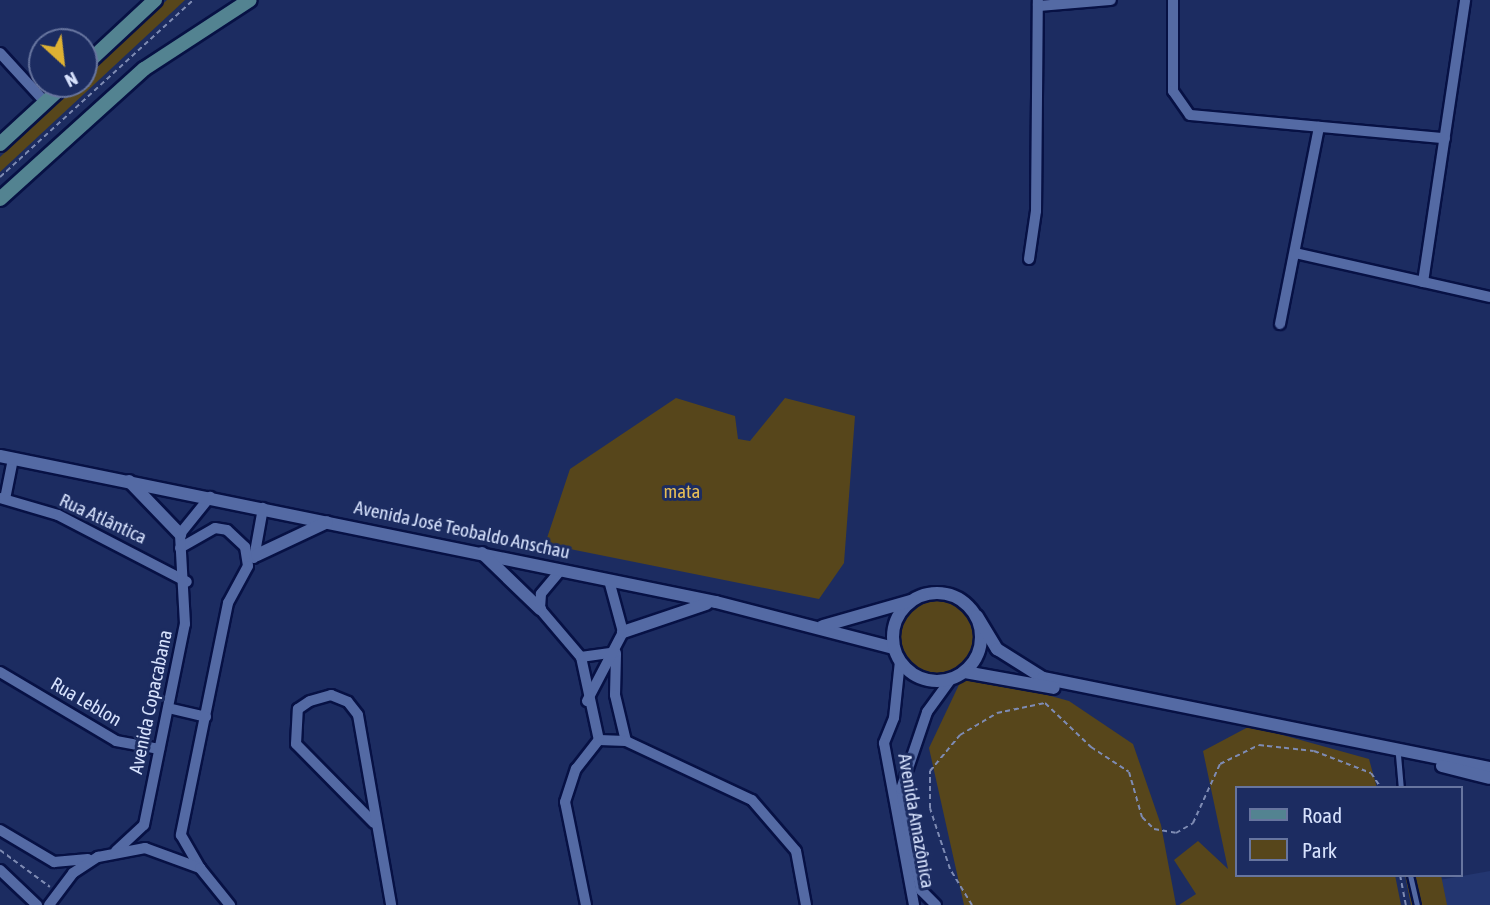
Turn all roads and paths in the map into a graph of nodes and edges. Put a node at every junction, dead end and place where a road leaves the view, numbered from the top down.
1 (155, 0) edge
2 (193, 0) edge
3 (250, 0) edge
4 (1111, 0) edge
5 (1173, 0) edge
6 (1465, 0) edge
7 (1038, 3) edge
8 (0, 53) edge
9 (98, 53) edge
10 (49, 98) edge
11 (45, 102) junction
12 (1319, 127) junction
13 (1445, 138) junction
14 (0, 144) edge
15 (0, 177) edge
16 (0, 199) edge
17 (1295, 253) junction
18 (1029, 259) dead end
19 (1423, 282) junction
20 (1490, 298) edge
21 (1280, 324) dead end
22 (6, 458) edge
23 (129, 481) junction
24 (210, 497) junction
25 (3, 498) edge
26 (263, 508) junction
27 (331, 521) junction
28 (180, 534) junction
29 (180, 548) junction
30 (481, 553) junction
31 (257, 555) junction
32 (248, 566) junction
33 (560, 571) junction
34 (187, 582) junction
35 (610, 584) junction
36 (914, 600) junction
37 (716, 602) junction
38 (540, 609) junction
39 (977, 616) junction
40 (823, 626) junction
41 (623, 632) junction
42 (616, 652) junction
43 (897, 655) junction
44 (581, 657) junction
45 (0, 672) edge
46 (965, 672) junction
47 (951, 679) junction
48 (587, 701) junction
49 (168, 708) junction
50 (206, 717) junction
51 (599, 740) junction
52 (626, 741) junction
53 (159, 749) junction
54 (1398, 755) junction
55 (1490, 768) edge
56 (1490, 778) edge
57 (1380, 786) edge
58 (1401, 786) edge
59 (374, 823) junction
60 (0, 830) edge
61 (0, 850) edge
62 (116, 851) junction
63 (98, 857) junction
64 (200, 868) junction
65 (0, 870) edge
66 (1400, 877) edge
67 (1410, 877) edge
68 (57, 892) junction
69 (915, 896) edge
70 (37, 905) edge
71 (50, 905) edge
72 (230, 905) edge
73 (391, 905) edge
74 (586, 905) edge
75 (806, 905) edge
76 (936, 905) edge
77 (972, 905) edge
78 (1406, 905) edge
79 (1417, 905) edge

1 - 9 main road
2 - 15 path
3 - 16 main road
4 - 7 street
5 - 12 street
6 - 13 street
7 - 18 street
8 - 11 street
10 - 11 main road
11 - 14 main road
12 - 13 street
12 - 17 street
13 - 19 street
17 - 19 street
17 - 21 street
19 - 20 street
22 - 23 street, Avenida José Teobaldo Anschau
22 - 25 street
23 - 24 street, Avenida José Teobaldo Anschau
23 - 28 street
24 - 26 street, Avenida José Teobaldo Anschau
24 - 28 street
25 - 34 street, Rua Atlântica
26 - 27 street, Avenida José Teobaldo Anschau
26 - 31 street
27 - 30 street, Avenida José Teobaldo Anschau
27 - 31 street
28 - 29 street, Avenida Copacabana
29 - 32 street
29 - 34 street, Avenida Copacabana
30 - 33 street, Avenida José Teobaldo Anschau
30 - 38 street
31 - 32 street
32 - 50 street
33 - 35 street, Avenida José Teobaldo Anschau
33 - 38 street
34 - 49 street, Avenida Copacabana
35 - 37 street, Avenida José Teobaldo Anschau
35 - 41 street
36 - 39 street
36 - 40 street, Avenida José Teobaldo Anschau
36 - 43 street
37 - 40 street, Avenida José Teobaldo Anschau
37 - 41 street
38 - 44 street
39 - 46 street
39 - 55 street
40 - 43 street
41 - 42 street
42 - 44 street
42 - 48 street
42 - 52 street
43 - 47 street
43 - 69 street, Avenida Amazônica
44 - 48 street
45 - 53 street, Rua Leblon
46 - 47 street
46 - 54 street
47 - 69 street, Avenida Amazônica
48 - 51 street
49 - 50 street
49 - 53 street, Avenida Copacabana
50 - 64 street
51 - 52 street
51 - 74 street
52 - 75 street
53 - 62 street, Avenida Copacabana
54 - 56 street
54 - 58 lane
57 - 77 path
59 - 59 street
59 - 73 street
60 - 63 street
61 - 68 path
62 - 63 street
62 - 64 street
63 - 68 street
64 - 72 street
65 - 70 street
66 - 78 path
67 - 79 lane
68 - 71 street
69 - 76 street, Avenida Amazônica

